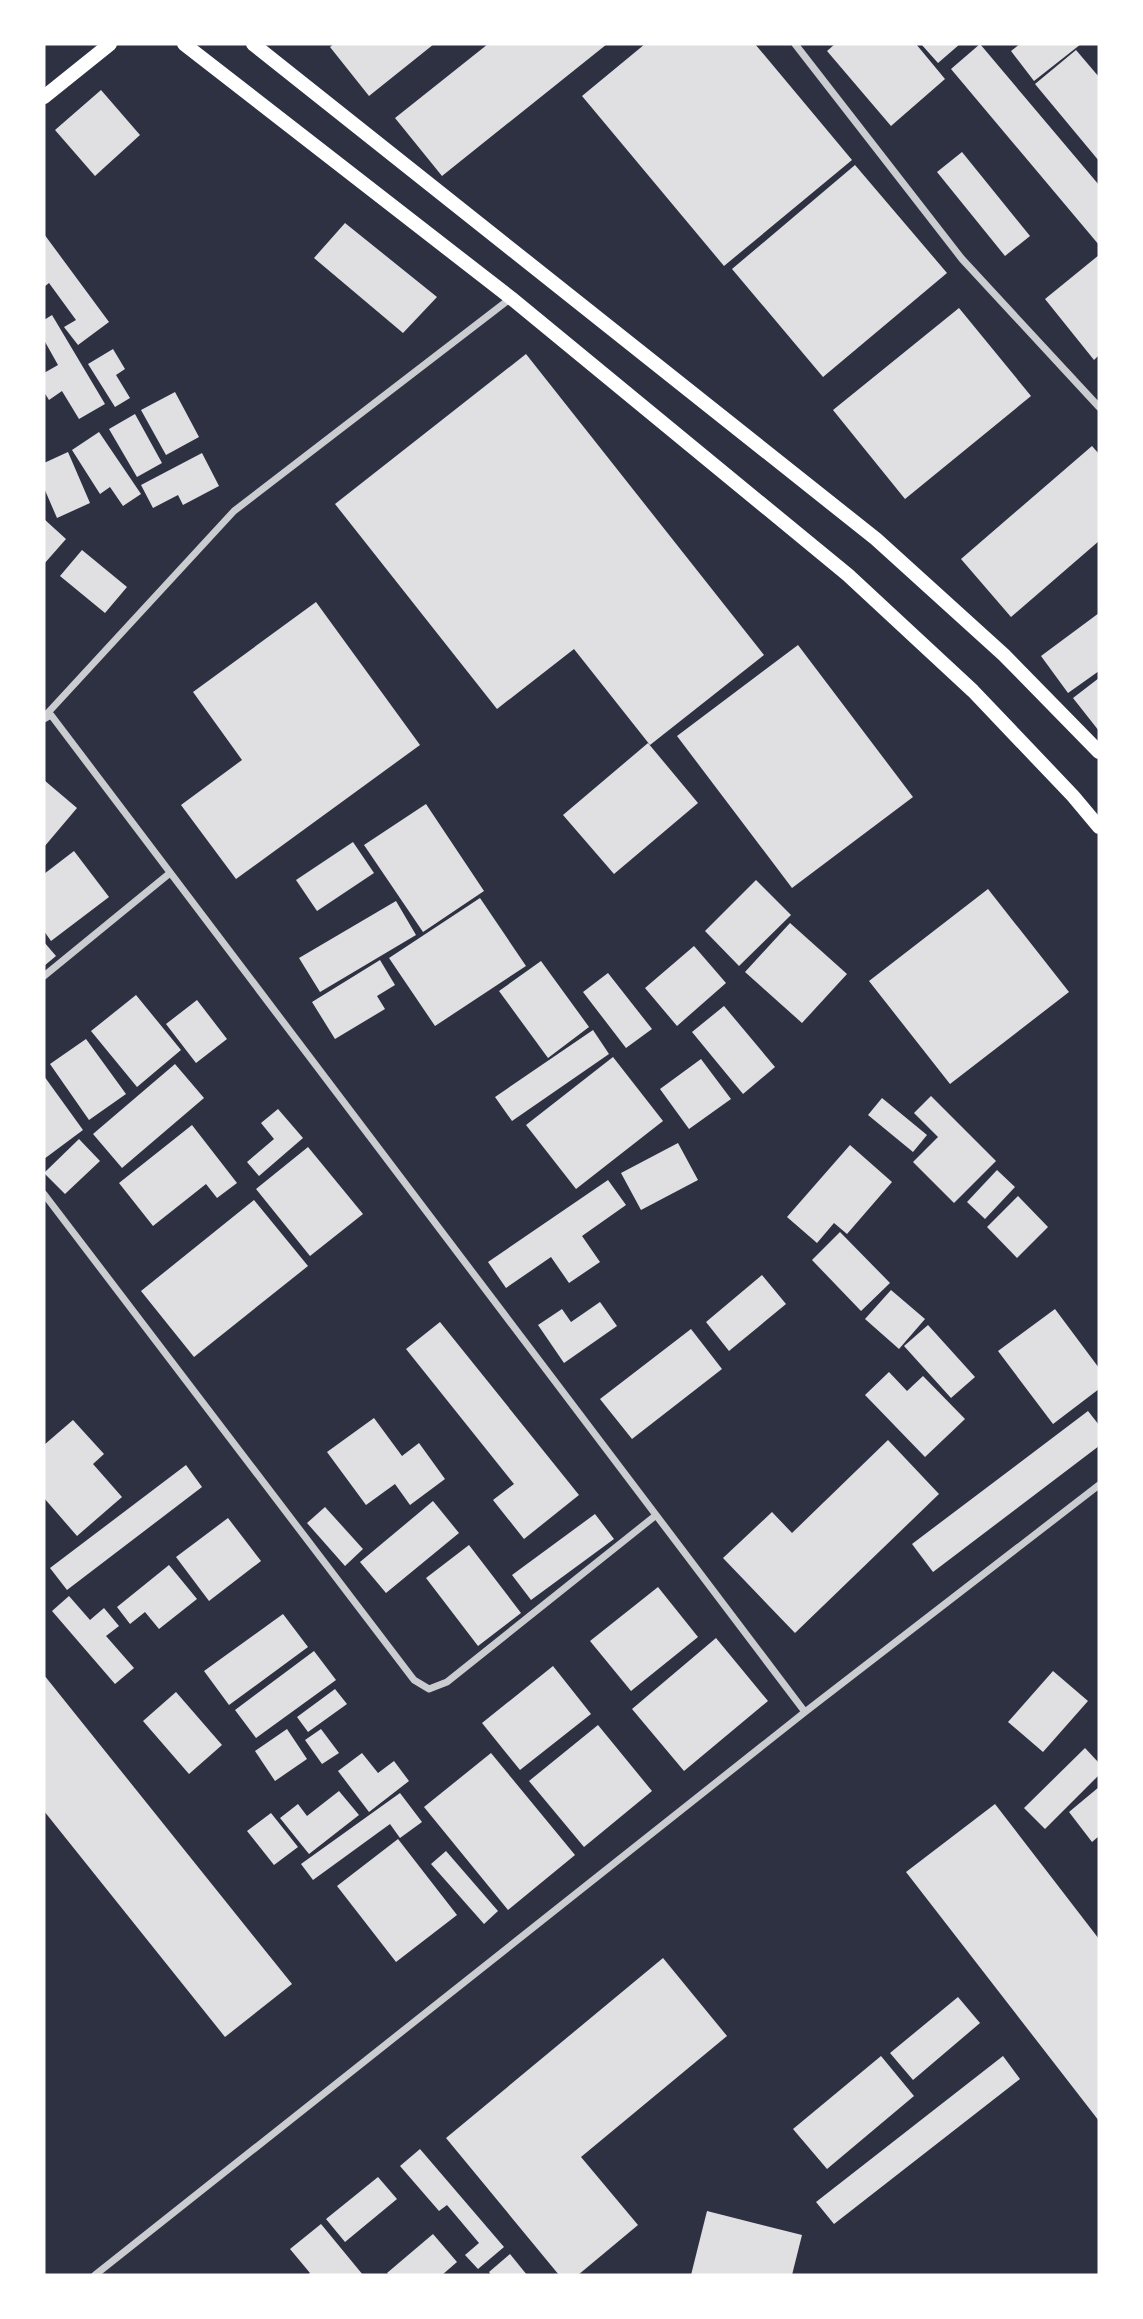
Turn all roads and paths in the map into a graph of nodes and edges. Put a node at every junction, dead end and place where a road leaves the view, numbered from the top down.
1 (110, 44) edge
2 (184, 44) edge
3 (253, 44) edge
4 (795, 44) edge
5 (44, 97) edge
6 (511, 298) junction
7 (1099, 407) edge
8 (44, 719) edge
9 (1099, 752) edge
10 (1099, 828) edge
11 (170, 873) junction
12 (44, 976) edge
13 (44, 1194) edge
14 (1099, 1485) edge
15 (655, 1516) junction
16 (805, 1713) junction
17 (95, 2275) edge

1 - 5 main road
2 - 6 main road
3 - 9 main road
4 - 7 street
6 - 8 street
6 - 10 main road
8 - 11 street
11 - 12 street
11 - 15 street
13 - 15 street
14 - 16 street
15 - 16 street
16 - 17 street

